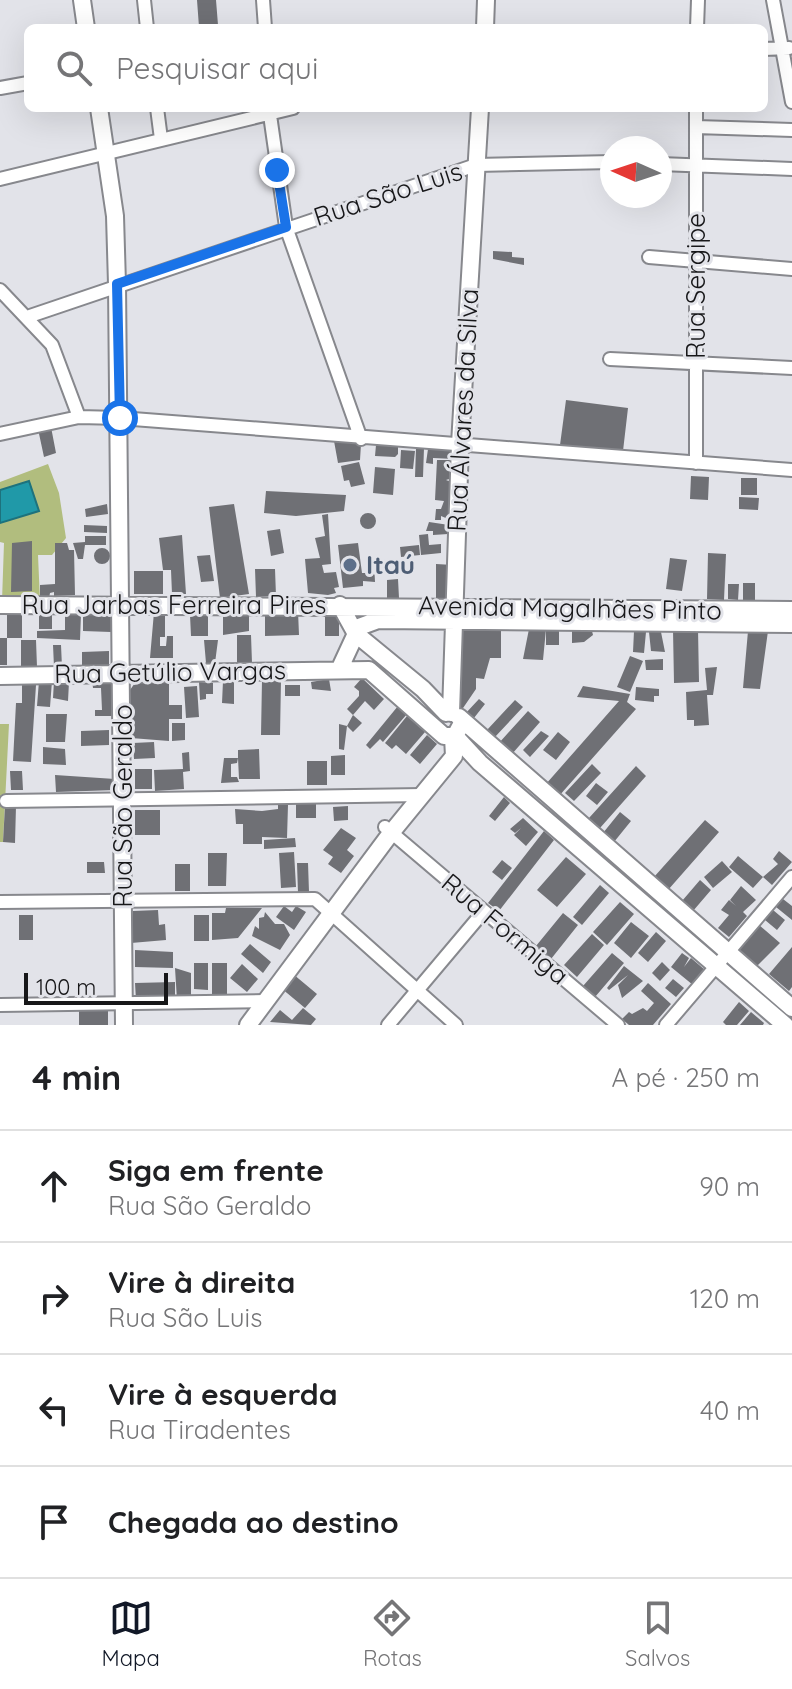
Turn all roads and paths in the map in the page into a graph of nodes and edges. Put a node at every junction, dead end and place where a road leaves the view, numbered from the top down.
1 (82, 0) edge
2 (144, 0) edge
3 (263, 0) edge
4 (486, 0) edge
5 (698, 0) edge
6 (773, 0) edge
7 (85, 24) edge
8 (147, 24) edge
9 (265, 24) edge
10 (485, 24) edge
11 (697, 24) edge
12 (788, 48) edge
13 (768, 49) edge
14 (24, 84) edge
15 (0, 88) edge
16 (792, 102) edge
17 (100, 112) edge
18 (158, 112) edge
19 (265, 112) edge
20 (269, 112) edge
21 (480, 112) edge
22 (696, 112) edge
23 (696, 127) junction
24 (792, 130) edge
25 (161, 139) junction
26 (107, 153) junction
27 (600, 162) edge
28 (476, 165) junction
29 (672, 165) edge
30 (696, 166) junction
31 (792, 169) edge
32 (0, 179) edge
33 (286, 227) junction
34 (649, 257) dead end
35 (697, 259) junction
36 (792, 269) edge
37 (117, 284) junction
38 (0, 290) edge
39 (27, 317) junction
40 (610, 359) dead end
41 (696, 361) junction
42 (792, 368) edge
43 (79, 417) junction
44 (120, 418) junction
45 (0, 434) edge
46 (361, 439) junction
47 (460, 444) junction
48 (696, 463) junction
49 (792, 470) edge
50 (0, 605) edge
51 (122, 605) junction
52 (344, 605) junction
53 (792, 610) edge
54 (453, 614) junction
55 (637, 616) junction
56 (792, 624) edge
57 (356, 634) junction
58 (340, 668) junction
59 (122, 673) junction
60 (0, 676) edge
61 (451, 727) junction
62 (416, 795) junction
63 (123, 798) junction
64 (6, 801) dead end
65 (388, 830) junction
66 (599, 842) junction
67 (588, 857) junction
68 (792, 877) edge
69 (123, 900) junction
70 (0, 902) edge
71 (484, 911) junction
72 (328, 912) junction
73 (728, 953) junction
74 (716, 966) junction
75 (416, 991) junction
76 (261, 1001) junction
77 (124, 1003) junction
78 (0, 1005) edge
79 (792, 1008) edge
80 (124, 1025) edge
81 (237, 1025) edge
82 (248, 1025) edge
83 (388, 1025) edge
84 (456, 1025) edge
85 (618, 1025) edge
86 (666, 1025) edge
87 (785, 1025) edge

1 - 7 street
2 - 8 street
3 - 9 street
4 - 10 street
5 - 11 street
6 - 12 street
12 - 13 street
12 - 16 street
14 - 15 street
17 - 26 street, Rua São Geraldo
18 - 25 street
19 - 25 street
20 - 33 street
21 - 28 street, Rua Álvares da Silva
22 - 23 street, Rua Sergipe
23 - 24 street
23 - 30 street, Rua Sergipe
25 - 26 street
26 - 32 street
26 - 37 street, Rua São Geraldo
27 - 28 street, Rua São Luis
28 - 33 street, Rua São Luis
28 - 47 street, Rua Álvares da Silva
29 - 30 street
30 - 31 street
30 - 35 street, Rua Sergipe
33 - 37 street, Rua São Luis
33 - 46 street
34 - 35 street
35 - 36 street
35 - 41 street, Rua Sergipe
37 - 39 street, Rua São Luis
37 - 44 street, Rua São Geraldo
38 - 39 street
39 - 43 street
40 - 41 street
41 - 42 street
41 - 48 street, Rua Sergipe
43 - 44 street
43 - 45 street
44 - 46 street
44 - 51 street, Rua São Geraldo
46 - 47 street
47 - 48 street
47 - 54 street, Rua Álvares da Silva
48 - 49 street
50 - 51 street, Rua Jarbas Ferreira Pires
51 - 52 street, Rua Jarbas Ferreira Pires
51 - 59 street, Rua São Geraldo
52 - 54 street, Avenida Magalhães Pinto
52 - 57 street
53 - 55 street, Avenida Magalhães Pinto
54 - 55 street, Avenida Magalhães Pinto
54 - 57 street, Avenida Magalhães Pinto
54 - 61 street, Rua Álvares da Silva
55 - 56 street, Avenida Magalhães Pinto
57 - 58 street
57 - 61 street
58 - 59 street, Rua Getúlio Vargas
58 - 61 street, Rua Getúlio Vargas
59 - 60 street, Rua Getúlio Vargas
59 - 63 street, Rua São Geraldo
61 - 62 street, Rua Álvares da Silva
61 - 66 street
61 - 67 street
62 - 63 street
62 - 65 street, Rua Álvares da Silva
63 - 64 street
63 - 69 street, Rua São Geraldo
65 - 71 street, Rua Formiga
65 - 72 street, Rua Álvares da Silva
66 - 67 street
66 - 73 street
67 - 74 street
68 - 73 street
69 - 70 street
69 - 72 street
69 - 77 street, Rua São Geraldo
71 - 75 street
71 - 85 street, Rua Formiga
72 - 75 street
72 - 76 street, Rua Álvares da Silva
73 - 74 street
73 - 79 street
74 - 86 street
74 - 87 street
75 - 83 street
75 - 84 street
76 - 77 street
76 - 81 street
76 - 82 street
77 - 78 street
77 - 80 street, Rua São Geraldo

